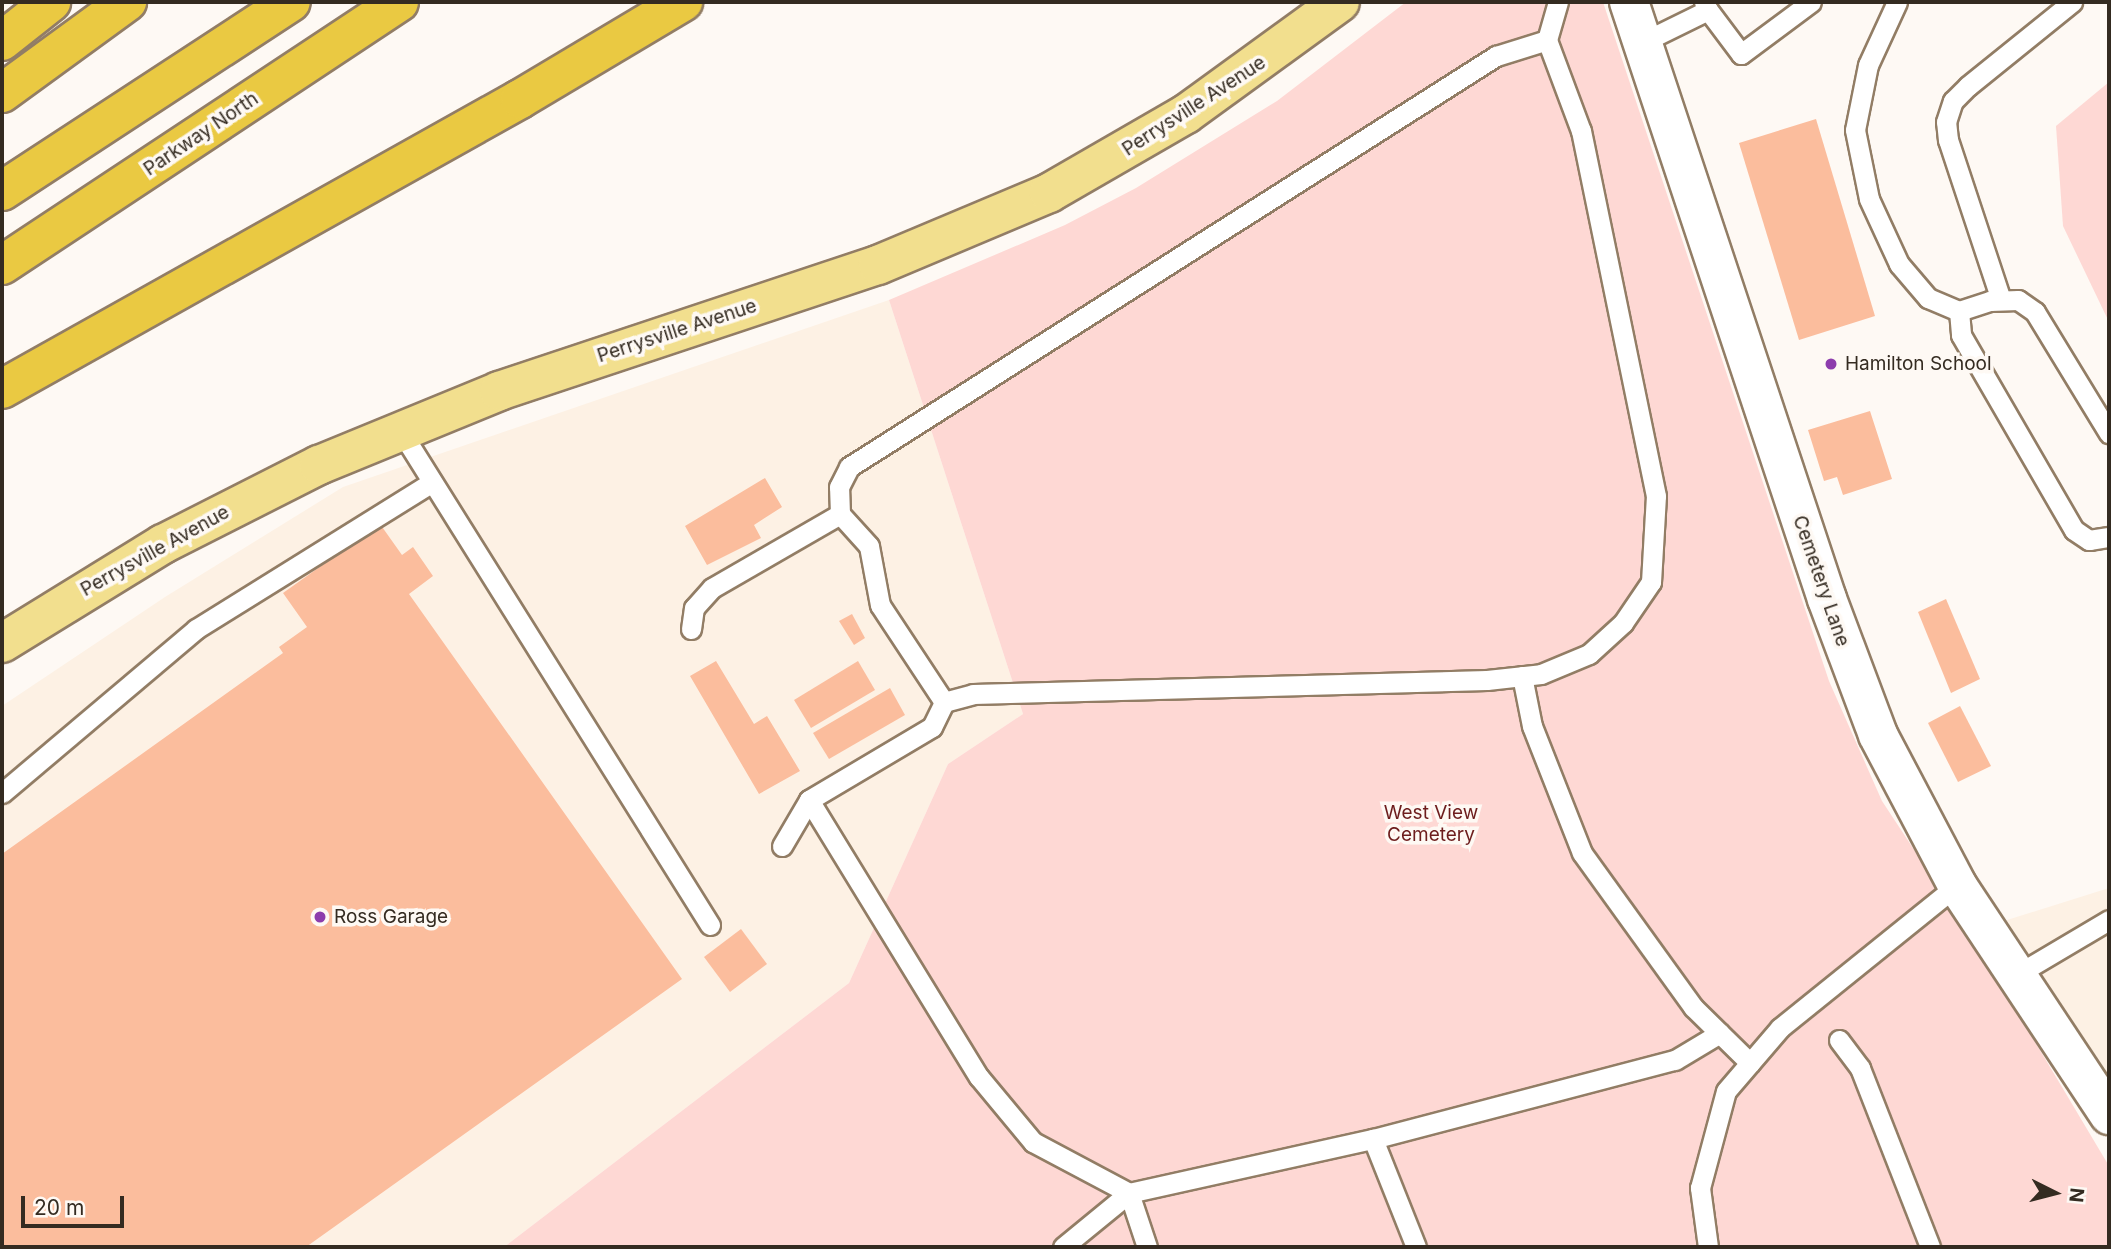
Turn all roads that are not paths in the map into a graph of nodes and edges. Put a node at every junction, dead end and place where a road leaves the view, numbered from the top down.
1 (51, 2) edge
2 (127, 2) edge
3 (246, 2) edge
4 (291, 2) edge
5 (399, 2) edge
6 (683, 2) edge
7 (1340, 2) edge
8 (1558, 2) edge
9 (1629, 2) edge
10 (1811, 2) edge
11 (1897, 2) edge
12 (2072, 2) edge
13 (1706, 6) edge
14 (2, 40) edge
15 (1547, 40) junction
16 (1643, 42) junction
17 (2, 93) edge
18 (2, 168) edge
19 (2, 191) edge
20 (2, 265) edge
21 (2001, 300) junction
22 (1959, 311) junction
23 (2, 389) edge
24 (400, 430) junction
25 (2109, 433) edge
26 (432, 482) junction
27 (840, 514) junction
28 (2109, 537) edge
29 (691, 629) dead end
30 (2, 643) edge
31 (1522, 676) junction
32 (944, 702) junction
33 (2, 793) edge
34 (809, 800) junction
35 (782, 846) dead end
36 (1958, 885) junction
37 (2109, 920) edge
38 (710, 925) dead end
39 (2016, 975) junction
40 (1720, 1033) junction
41 (1839, 1040) dead end
42 (1750, 1063) junction
43 (2109, 1115) edge
44 (1373, 1139) junction
45 (1129, 1193) junction
46 (1063, 1247) edge
47 (1147, 1247) edge
48 (1416, 1247) edge
49 (1708, 1247) edge
50 (1930, 1247) edge

1 - 14 highway
2 - 17 highway
3 - 18 highway
4 - 19 highway
5 - 20 highway, Parkway North
6 - 23 highway
7 - 24 main road, Perrysville Avenue
8 - 15 lane
9 - 16 street, Cemetery Lane
10 - 13 lane
11 - 22 lane
12 - 21 lane
13 - 16 lane
15 - 27 lane
15 - 31 lane
16 - 36 street, Cemetery Lane
21 - 22 lane
21 - 25 lane
22 - 28 lane
24 - 26 lane
24 - 30 main road, Perrysville Avenue
26 - 33 lane
26 - 38 lane
27 - 29 lane
27 - 32 lane
31 - 32 lane
31 - 40 lane
32 - 34 lane
34 - 35 lane
34 - 45 lane
36 - 39 street, Cemetery Lane
36 - 42 lane
37 - 39 lane
39 - 43 street, Cemetery Lane
40 - 42 lane
40 - 44 lane
41 - 50 lane
42 - 49 lane
44 - 45 lane
44 - 48 lane
45 - 46 lane
45 - 47 lane

